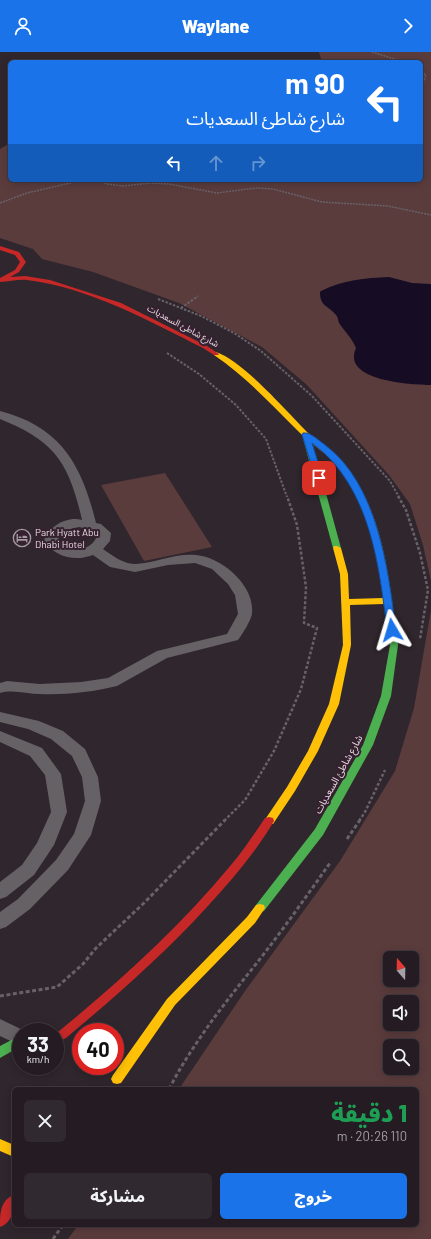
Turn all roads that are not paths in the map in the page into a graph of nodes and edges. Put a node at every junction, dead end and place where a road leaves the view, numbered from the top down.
1 (0, 248) edge
2 (23, 265) junction
3 (1, 280) edge
4 (50, 282) junction
5 (0, 415) edge
6 (306, 435) junction
7 (90, 524) junction
8 (95, 550) junction
9 (388, 601) junction
10 (345, 602) junction
11 (0, 688) edge
12 (0, 717) edge
13 (0, 736) edge
14 (0, 892) edge
15 (0, 922) edge
16 (0, 1027) edge
17 (64, 1031) edge
18 (12, 1034) edge
19 (12, 1044) edge
20 (0, 1052) edge
21 (115, 1075) edge
22 (117, 1079) junction
23 (118, 1087) edge
24 (0, 1144) edge
25 (12, 1150) edge
26 (12, 1203) edge
27 (0, 1221) edge

1 - 2 street, شارع شاطئ السعديات
2 - 3 street
2 - 4 street, شارع شاطئ السعديات
3 - 4 street, شارع شاطئ السعديات
4 - 6 street, شارع شاطئ السعديات
5 - 7 lane
6 - 9 street, شارع شاطئ السعديات
6 - 10 street, شارع شاطئ السعديات
7 - 8 lane
7 - 8 lane
8 - 11 lane
9 - 10 street
9 - 22 street, شارع شاطئ السعديات
10 - 17 street, شارع شاطئ السعديات
12 - 15 lane
13 - 14 lane
16 - 18 lane
19 - 20 street
21 - 22 street
22 - 23 street
24 - 25 street
26 - 27 street

